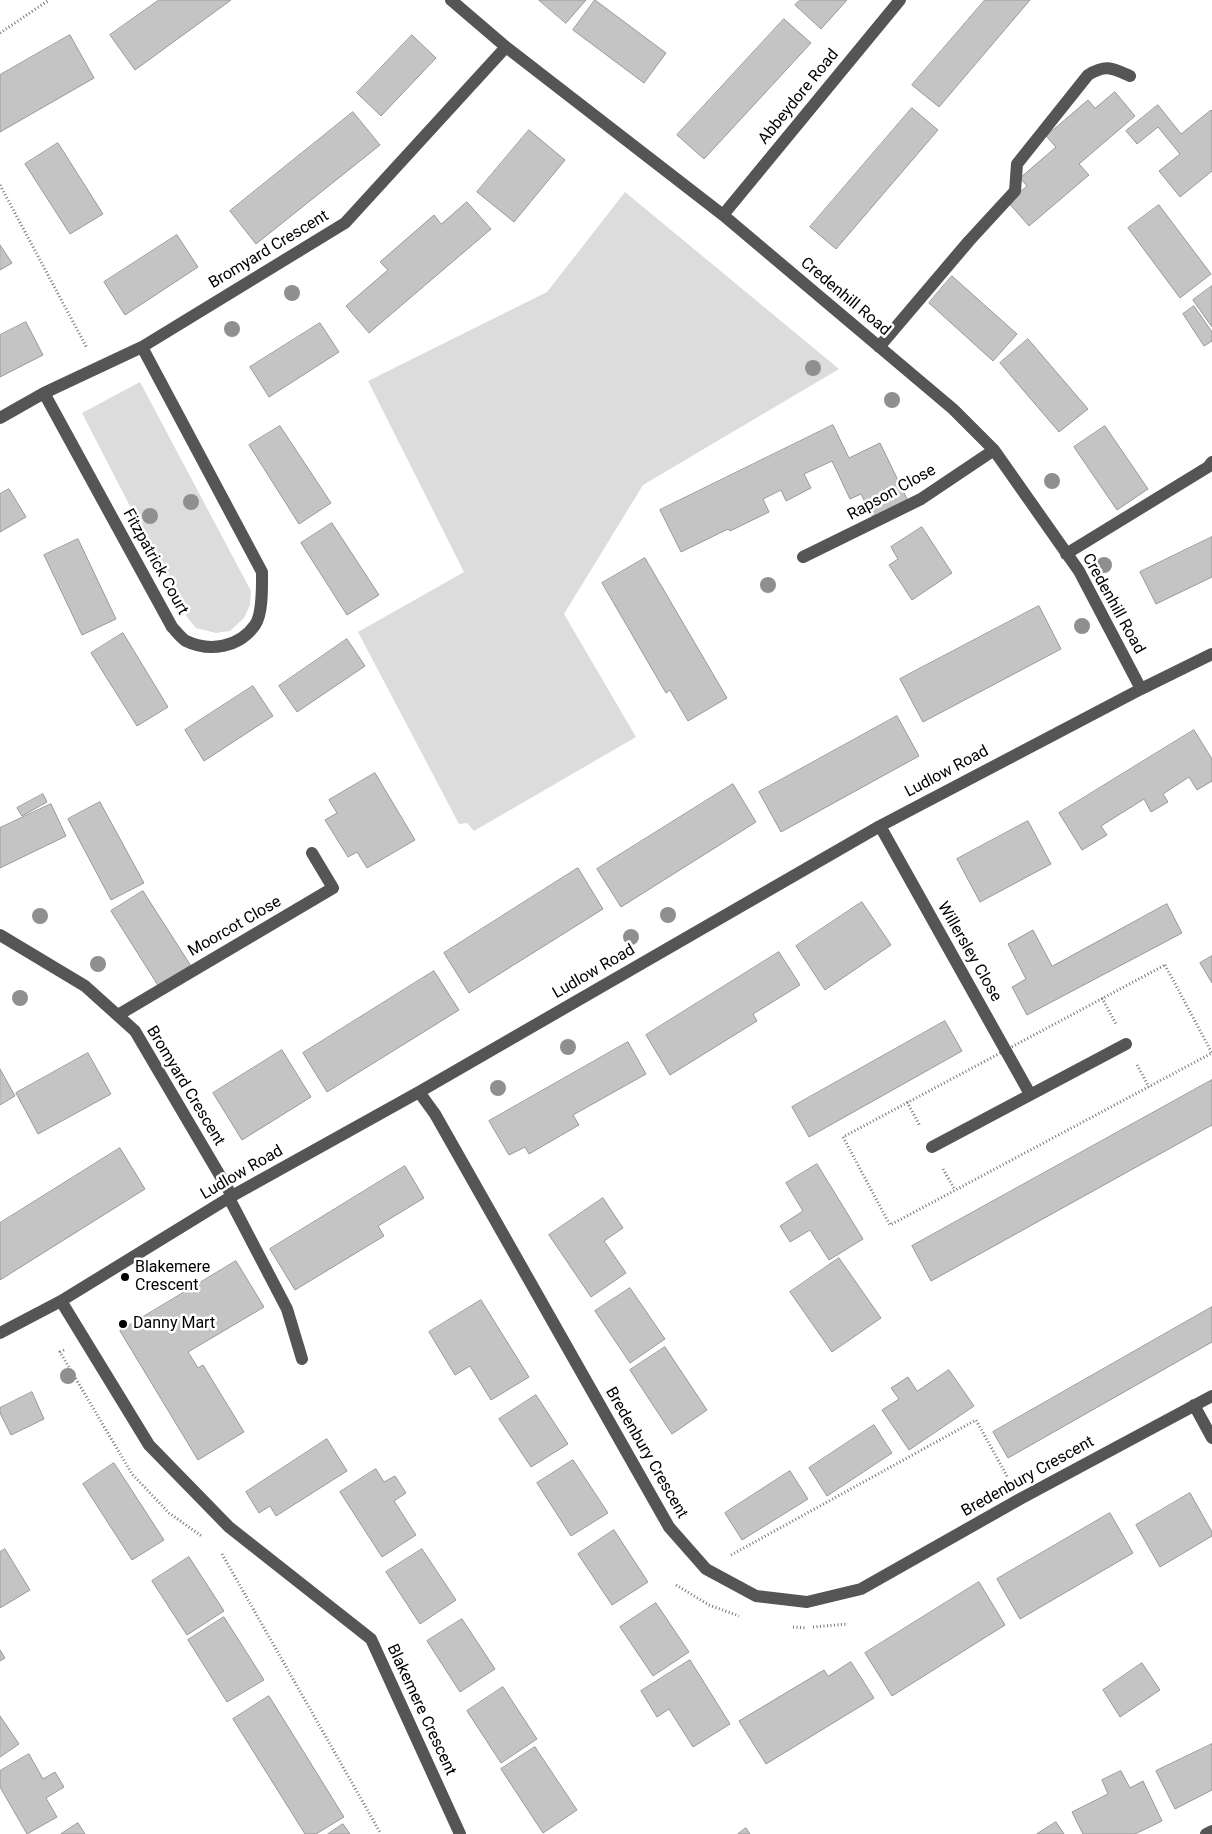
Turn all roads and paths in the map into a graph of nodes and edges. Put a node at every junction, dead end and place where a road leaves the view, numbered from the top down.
1 (50, 0) edge
2 (451, 0) edge
3 (900, 0) edge
4 (0, 33) edge
5 (506, 47) junction
6 (1130, 76) dead end
7 (0, 185) edge
8 (723, 215) junction
9 (142, 347) junction
10 (879, 347) junction
11 (97, 368) junction
12 (44, 393) junction
13 (0, 418) edge
14 (994, 450) junction
15 (1212, 462) edge
16 (1066, 554) junction
17 (803, 558) dead end
18 (1212, 654) edge
19 (1142, 689) junction
20 (880, 826) junction
21 (312, 853) dead end
22 (0, 935) edge
23 (118, 1015) junction
24 (1126, 1044) dead end
25 (1006, 1050) junction
26 (1212, 1053) edge
27 (419, 1092) junction
28 (1030, 1094) junction
29 (932, 1147) dead end
30 (231, 1197) junction
31 (62, 1301) junction
32 (0, 1333) edge
33 (85, 1338) junction
34 (302, 1359) dead end
35 (1212, 1396) edge
36 (1194, 1405) junction
37 (1212, 1438) edge
38 (1020, 1499) junction
39 (204, 1538) dead end
40 (219, 1548) dead end
41 (706, 1569) junction
42 (1212, 1831) edge
43 (381, 1834) edge
44 (460, 1834) edge
45 (1206, 1834) edge

1 - 4 path
2 - 5 street, Credenhill Road
3 - 8 street, Abbeydore Road
5 - 8 street, Credenhill Road
5 - 9 street, Bromyard Crescent
6 - 10 street
7 - 11 path
8 - 10 street, Credenhill Road
9 - 11 street, Bromyard Crescent
9 - 12 street, Fitzpatrick Court
10 - 14 street, Credenhill Road
11 - 12 street, Bromyard Crescent
12 - 13 street, Bromyard Crescent
14 - 16 street, Credenhill Road
14 - 17 street, Rapson Close
15 - 16 street
16 - 19 street, Credenhill Road
18 - 19 street, Ludlow Road
19 - 20 street, Ludlow Road
20 - 25 street, Willersley Close
20 - 27 street, Ludlow Road
21 - 23 street, Moorcot Close
22 - 23 street, Bromyard Crescent
23 - 30 street, Bromyard Crescent
24 - 28 street
25 - 26 path
25 - 28 street, Willersley Close
27 - 30 street, Ludlow Road
27 - 41 street, Bredenbury Crescent
28 - 29 street
30 - 31 street, Ludlow Road
30 - 34 street, Bromyard Crescent
31 - 32 street, Ludlow Road
31 - 33 street, Blakemere Crescent
33 - 39 path
33 - 44 street, Blakemere Crescent
35 - 36 street, Bredenbury Crescent
36 - 37 street
36 - 38 street, Bredenbury Crescent
38 - 41 street, Bredenbury Crescent
38 - 41 path
40 - 43 path
42 - 45 street

